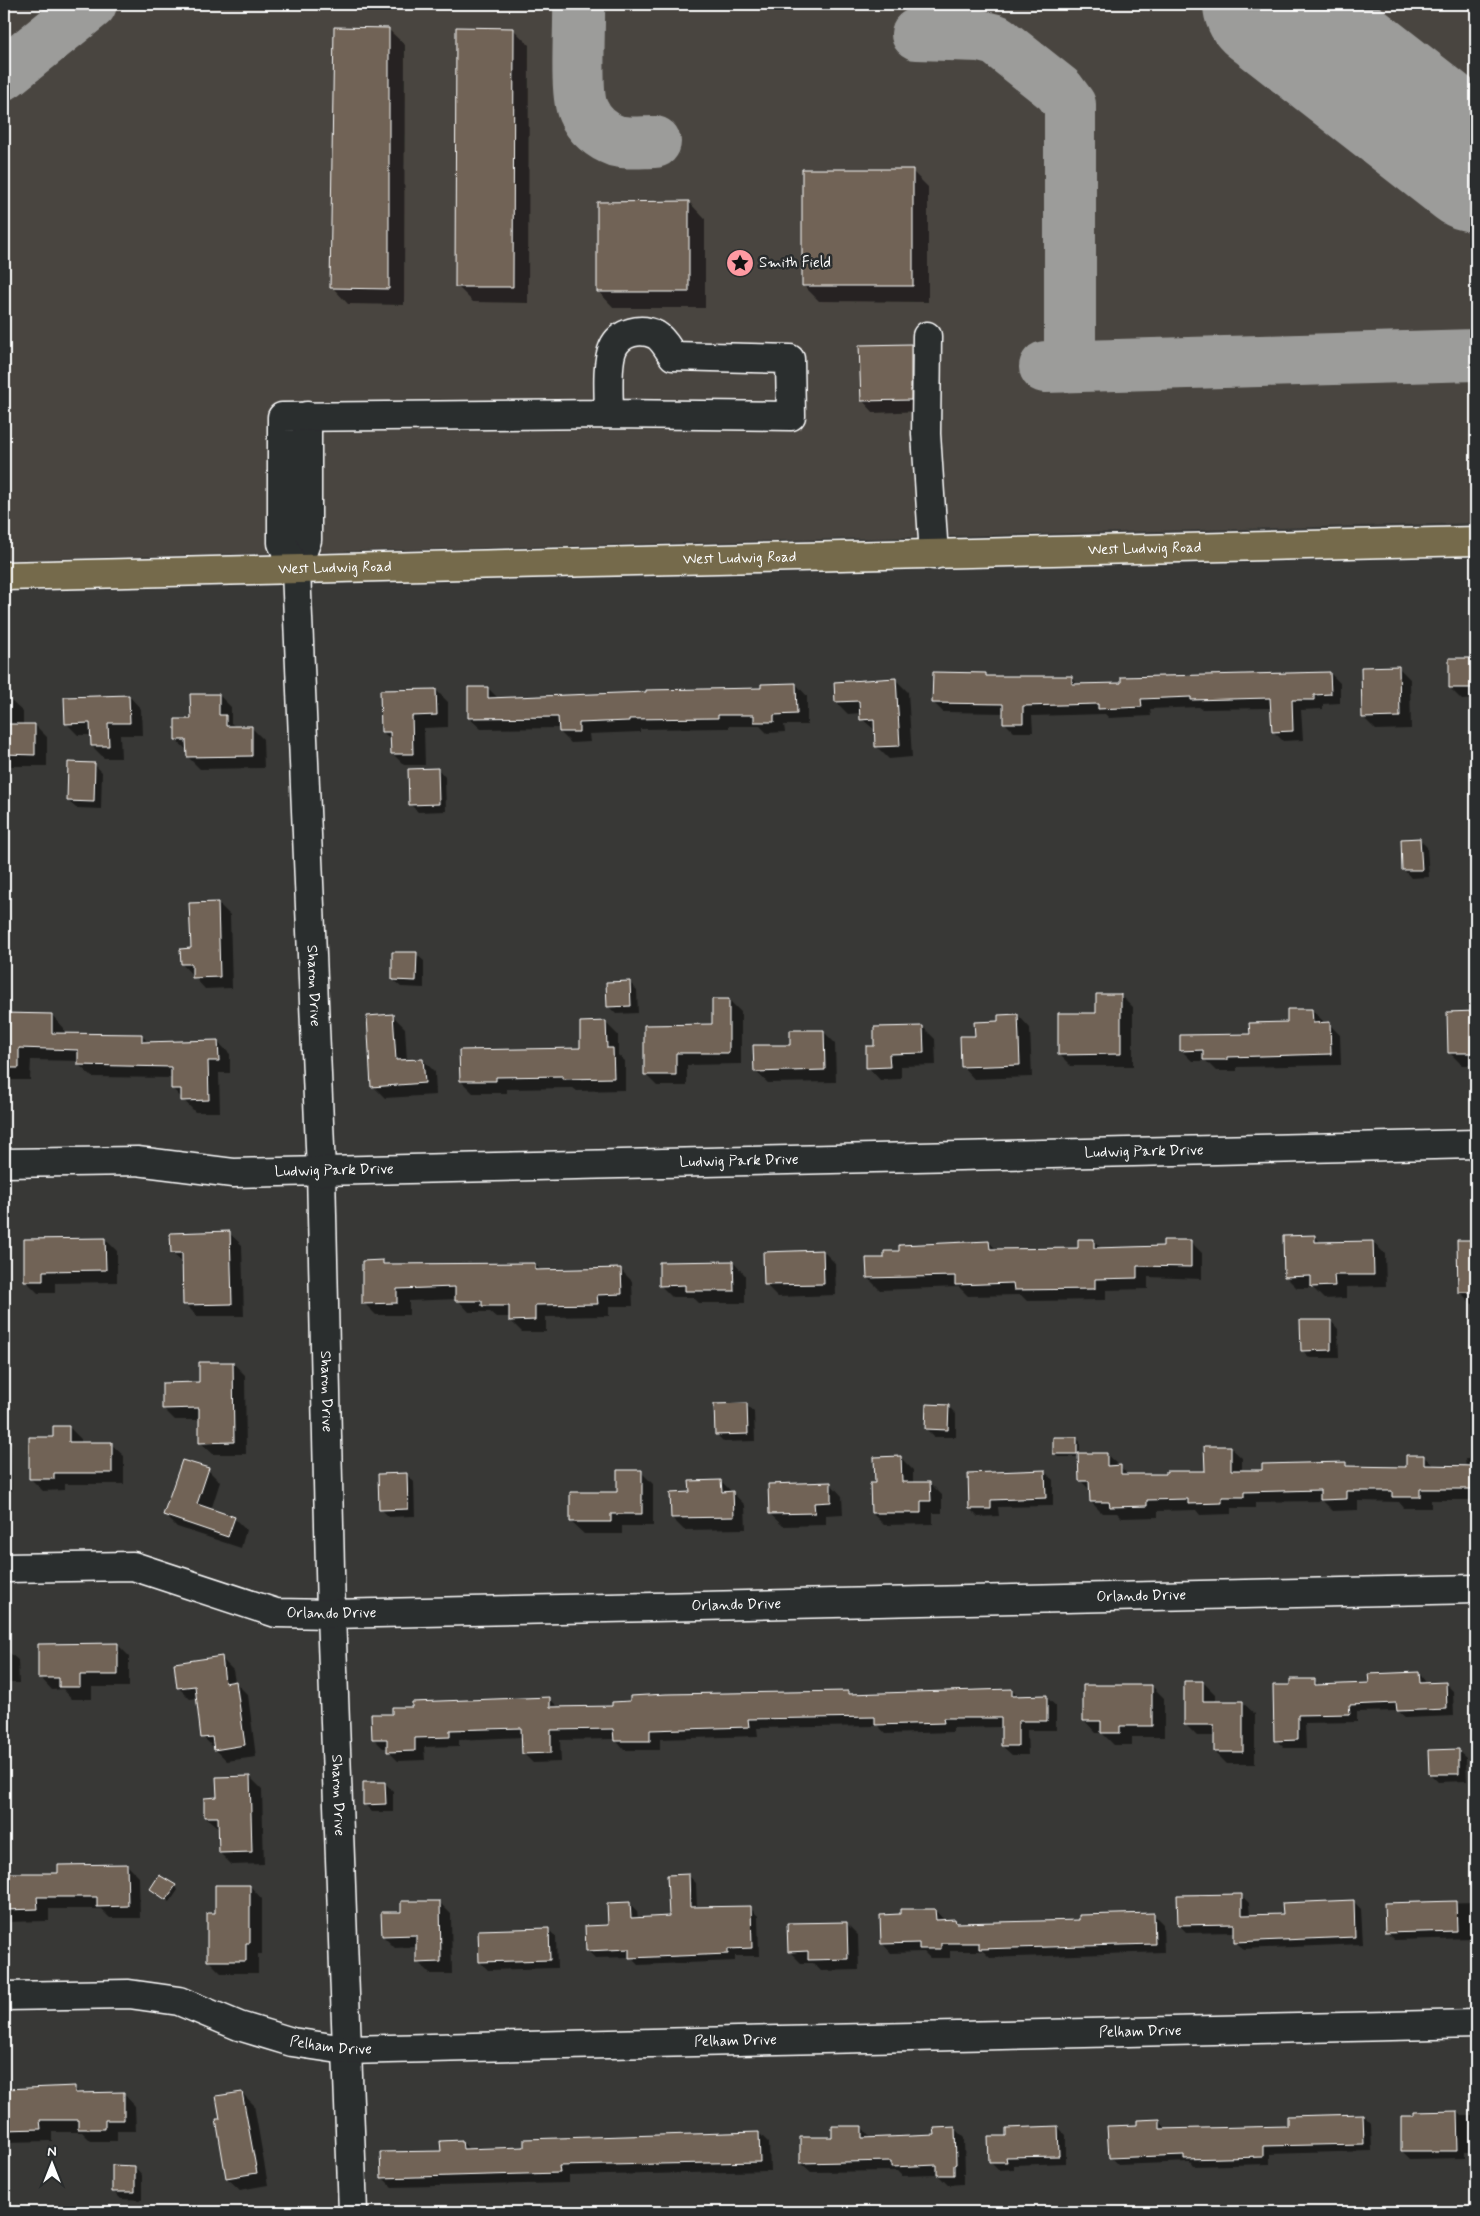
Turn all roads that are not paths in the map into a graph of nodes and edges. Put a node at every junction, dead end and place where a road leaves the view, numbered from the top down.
1 (927, 336) dead end
2 (609, 414) junction
3 (1476, 541) edge
4 (934, 555) junction
5 (296, 570) junction
6 (4, 576) edge
7 (1476, 1144) edge
8 (4, 1163) edge
9 (321, 1171) junction
10 (4, 1568) edge
11 (1476, 1589) edge
12 (331, 1614) junction
13 (4, 1996) edge
14 (1476, 2024) edge
15 (346, 2050) junction
16 (353, 2212) edge

1 - 4 street
2 - 2 street
2 - 5 street
3 - 4 main road, West Ludwig Road
4 - 5 main road, West Ludwig Road
5 - 6 main road, West Ludwig Road
5 - 9 street, Sharon Drive
7 - 9 street, Ludwig Park Drive
8 - 9 street, Ludwig Park Drive
9 - 12 street, Sharon Drive
10 - 12 street, Orlando Drive
11 - 12 street, Orlando Drive
12 - 15 street, Sharon Drive
13 - 15 street, Pelham Drive
14 - 15 street, Pelham Drive
15 - 16 street, Sharon Drive

